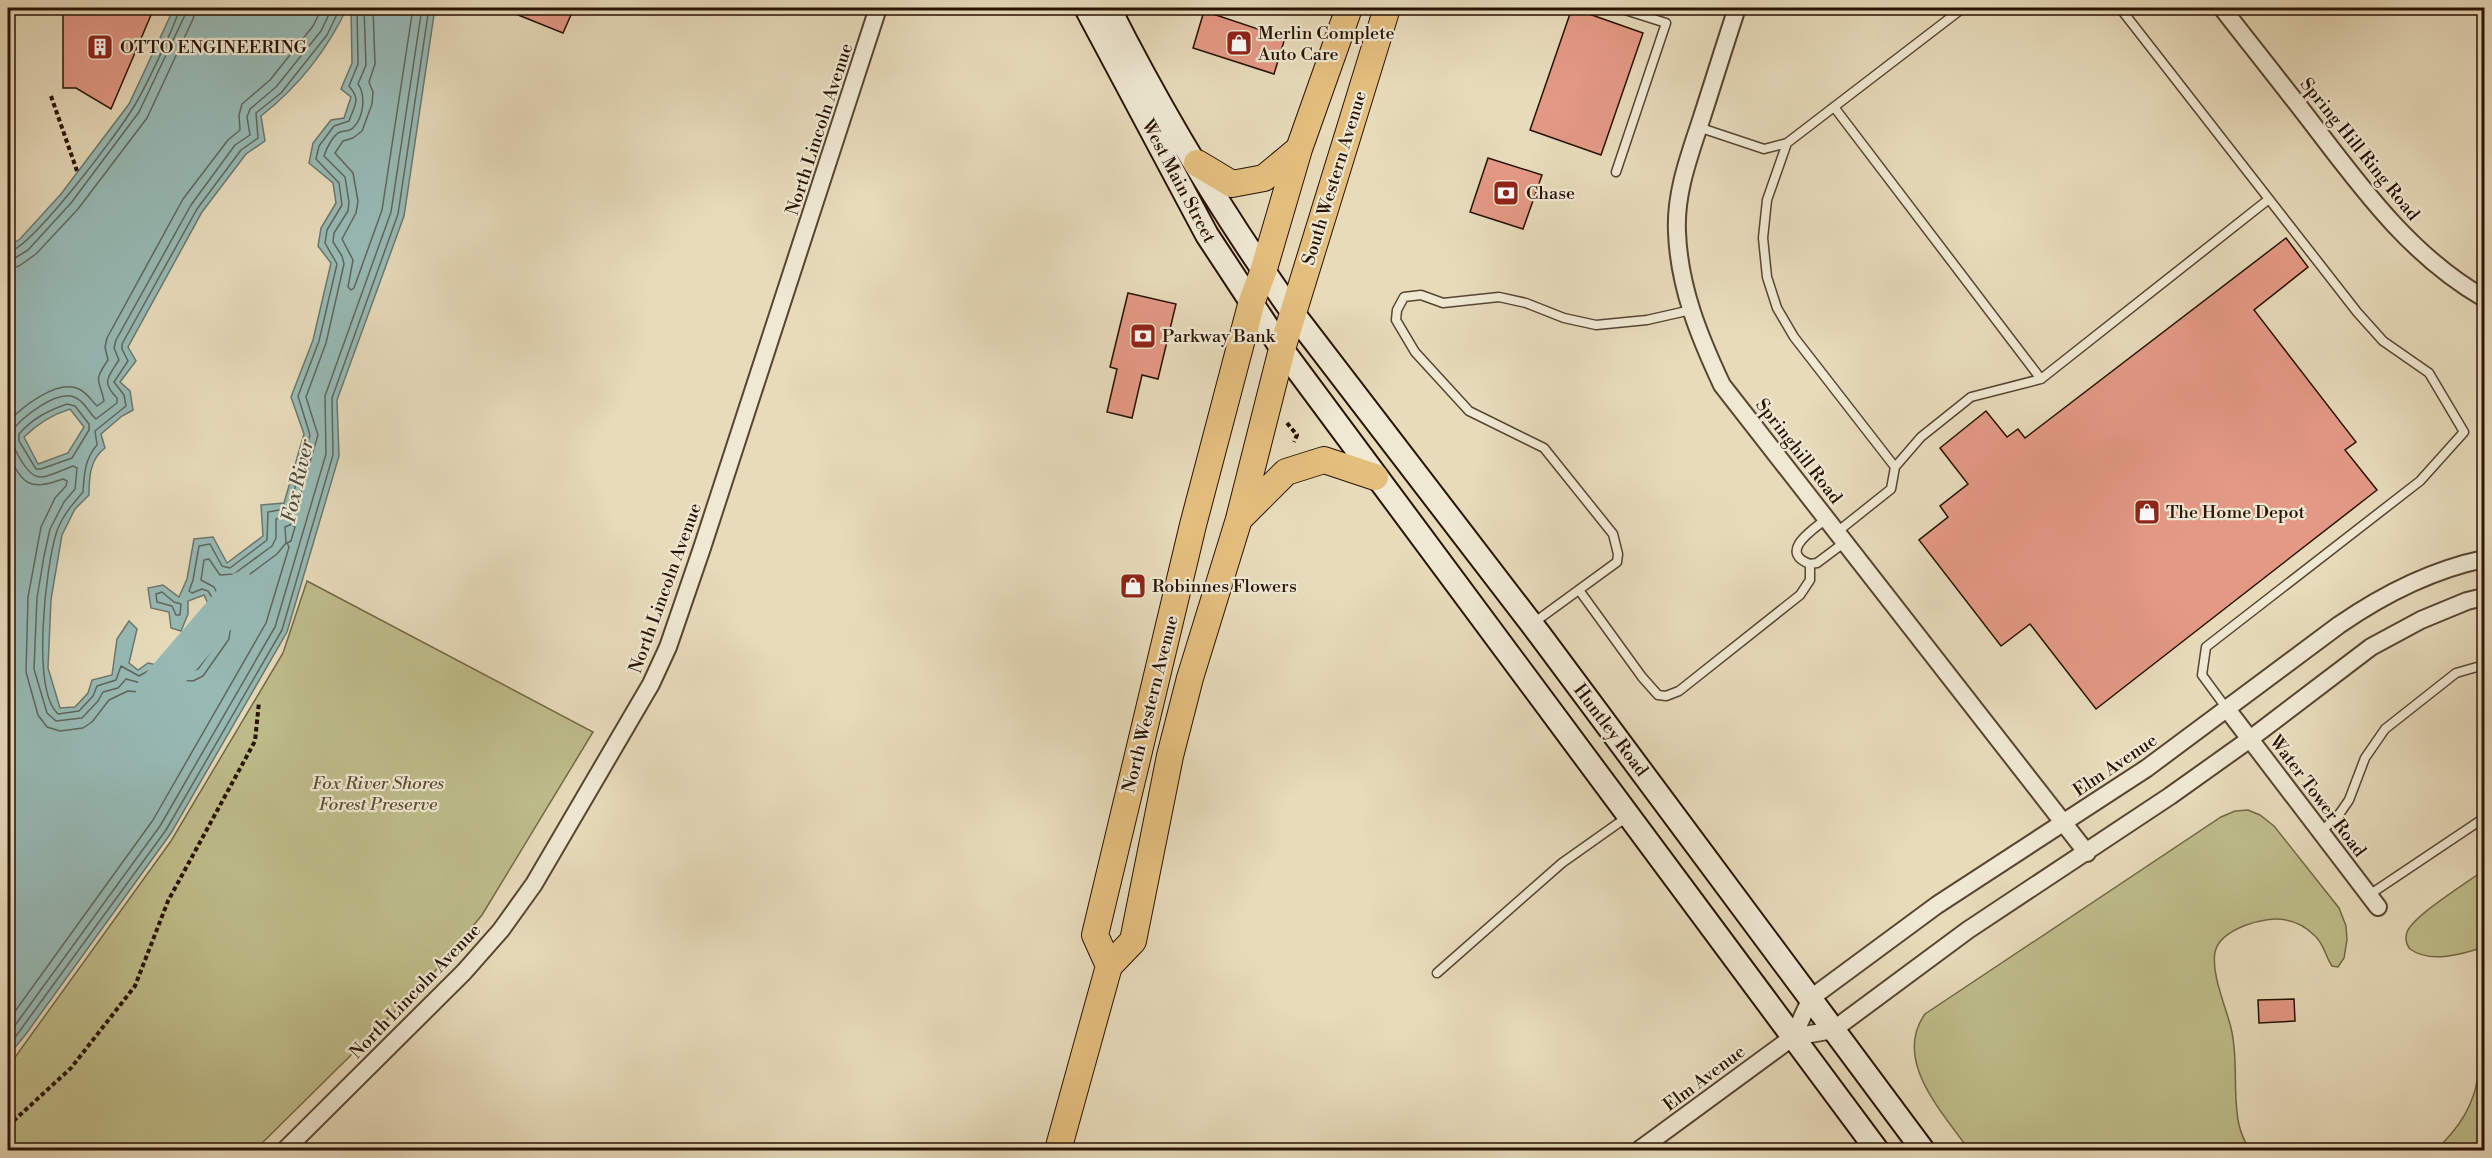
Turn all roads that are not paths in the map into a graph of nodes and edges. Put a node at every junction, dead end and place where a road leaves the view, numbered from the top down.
1 (878, 8) edge
2 (1086, 8) edge
3 (1109, 8) edge
4 (1349, 8) edge
5 (1387, 8) edge
6 (1619, 8) edge
7 (1737, 8) edge
8 (1963, 8) edge
9 (2120, 8) edge
10 (2222, 8) edge
11 (1834, 107) junction
12 (1698, 127) junction
13 (1787, 143) junction
14 (1299, 149) junction
15 (1197, 163) junction
16 (1616, 172) dead end
17 (2269, 199) junction
18 (1263, 272) junction
19 (2484, 298) edge
20 (1252, 302) junction
21 (1690, 310) junction
22 (1293, 313) junction
23 (1282, 349) junction
24 (2040, 379) junction
25 (1895, 467) junction
26 (1375, 477) junction
27 (1239, 519) junction
28 (1826, 519) junction
29 (1841, 537) junction
30 (2484, 560) edge
31 (1810, 564) junction
32 (1579, 590) junction
33 (2484, 597) edge
34 (1531, 624) junction
35 (2484, 665) edge
36 (2227, 710) junction
37 (2250, 739) junction
38 (1629, 815) junction
39 (2484, 818) edge
40 (2064, 822) junction
41 (2321, 832) junction
42 (2087, 853) junction
43 (2373, 901) joint
44 (1108, 966) junction
45 (1437, 973) dead end
46 (1811, 998) junction
47 (1833, 1030) junction
48 (1793, 1036) junction
49 (285, 1150) edge
50 (1058, 1150) edge
51 (1639, 1150) edge
52 (1877, 1150) edge
53 (1923, 1150) edge

1 - 49 street, North Lincoln Avenue
2 - 20 street, West Main Street
3 - 15 street, West Main Street
4 - 14 main road, South Western Avenue
5 - 22 main road, South Western Avenue
6 - 16 lane
7 - 12 street, Springhill Road
8 - 11 lane
9 - 17 lane
10 - 19 street, Spring Hill Ring Road
11 - 13 lane
11 - 24 lane
12 - 13 lane
12 - 21 street, Springhill Road
13 - 25 lane
14 - 15 main road
14 - 18 main road, South Western Avenue
15 - 18 street, West Main Street
17 - 24 lane
17 - 36 lane
18 - 20 main road, South Western Avenue
18 - 22 street, West Main Street
20 - 23 street, West Main Street
20 - 44 main road, North Western Avenue
21 - 28 street, Springhill Road
21 - 32 lane
22 - 23 main road, South Western Avenue
22 - 34 street, Huntley Road
23 - 26 street, Huntley Road
23 - 27 main road, North Western Avenue
24 - 25 lane
25 - 29 lane
26 - 27 main road
26 - 38 street, Huntley Road
27 - 44 main road, North Western Avenue
28 - 29 street, Springhill Road
28 - 31 lane
29 - 31 lane
29 - 40 street, Springhill Road
30 - 36 street, Elm Avenue
31 - 32 lane
32 - 34 lane
33 - 37 street, Elm Avenue
34 - 46 street, Huntley Road
35 - 41 lane
36 - 37 street, Water Tower Road
36 - 40 street, Elm Avenue
37 - 41 street, Water Tower Road
37 - 42 street, Elm Avenue
38 - 45 lane
38 - 48 street, Huntley Road
39 - 43 lane
40 - 42 street, Springhill Road
40 - 46 street, Elm Avenue
41 - 43 street, Water Tower Road
42 - 47 street, Elm Avenue
44 - 50 main road, North Western Avenue
46 - 47 street, Huntley Road
46 - 48 street, Elm Avenue
47 - 48 street, Elm Avenue
47 - 53 street, Huntley Road
48 - 51 street, Elm Avenue
48 - 52 street, Huntley Road

